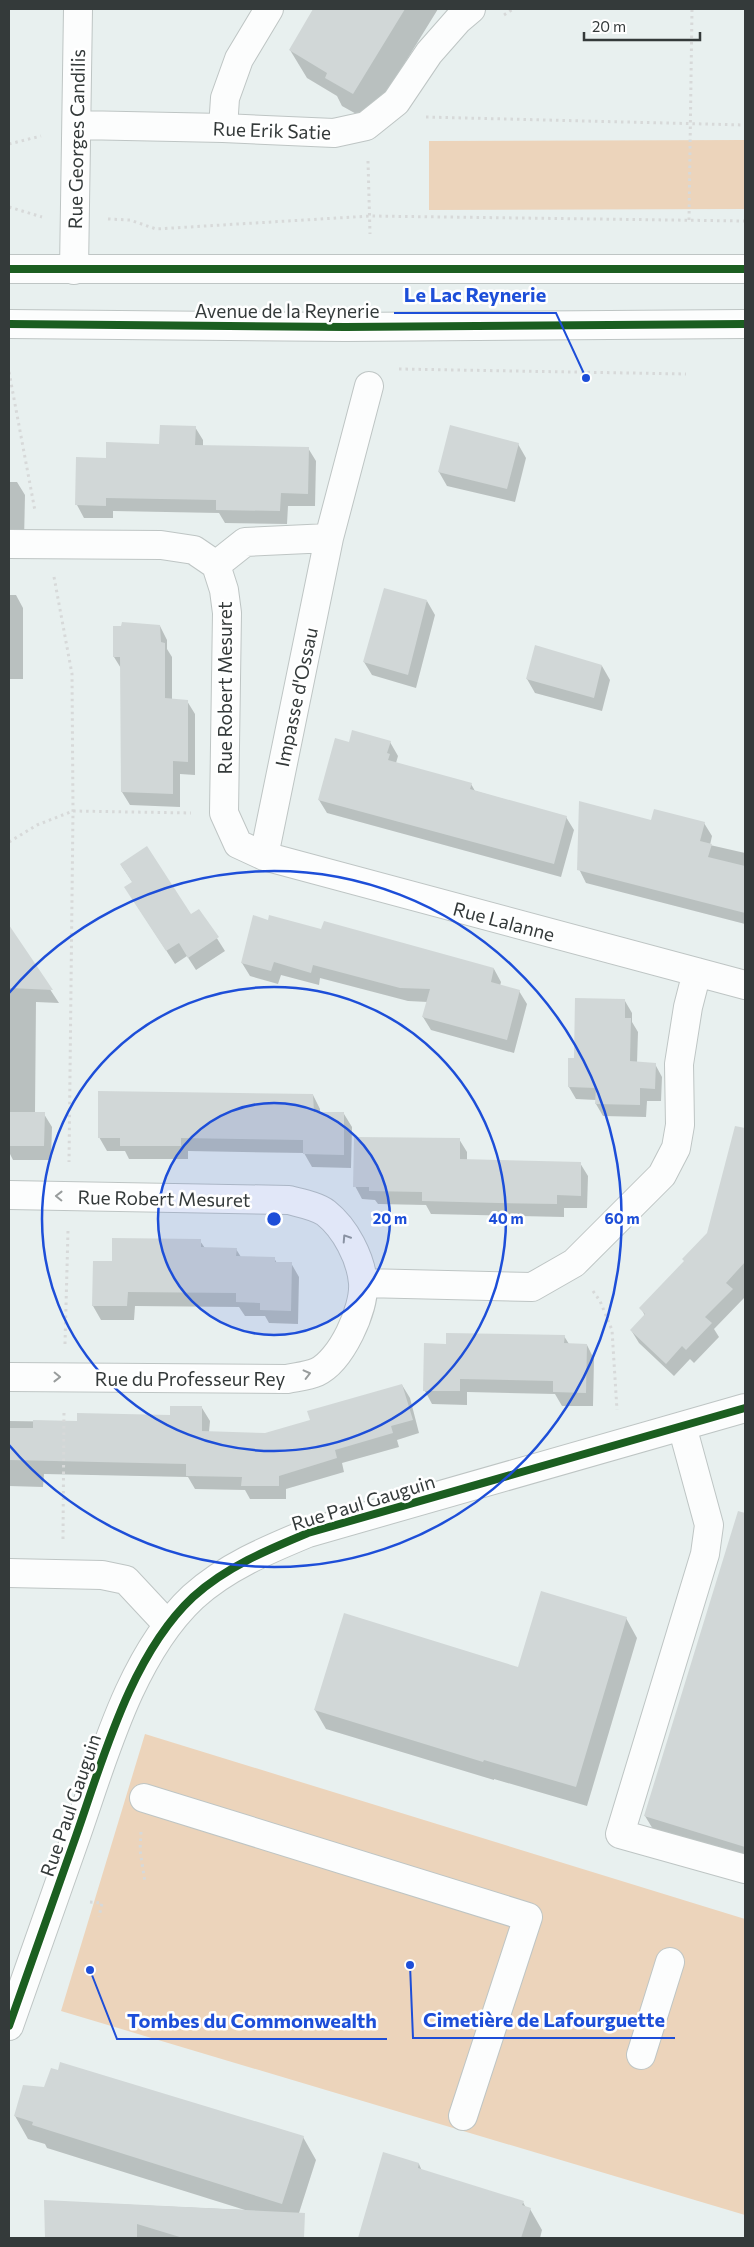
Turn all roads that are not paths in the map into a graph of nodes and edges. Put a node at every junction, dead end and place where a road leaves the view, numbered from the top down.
1 (78, 9) edge
2 (269, 9) edge
3 (471, 9) edge
4 (78, 126) junction
5 (223, 128) junction
6 (9, 269) edge
7 (745, 269) edge
8 (74, 270) junction
9 (9, 324) edge
10 (745, 324) edge
11 (369, 386) dead end
12 (329, 538) junction
13 (9, 544) edge
14 (216, 565) junction
15 (264, 856) junction
16 (697, 972) junction
17 (745, 985) edge
18 (9, 1195) edge
19 (364, 1284) junction
20 (9, 1377) edge
21 (745, 1408) edge
22 (682, 1426) junction
23 (9, 1573) edge
24 (168, 1626) junction
25 (144, 1798) dead end
26 (745, 1869) edge
27 (670, 1962) dead end
28 (9, 2026) edge
29 (641, 2055) dead end
30 (463, 2116) dead end

1 - 4 street, Rue Georges Candilis
2 - 5 street
3 - 5 street, Rue Erik Satie
4 - 5 street, Rue Erik Satie
4 - 8 street, Rue Georges Candilis
6 - 8 street
7 - 8 street
9 - 10 street, Avenue de la Reynerie
11 - 12 street, Impasse d'Ossau
12 - 14 street
12 - 15 street, Impasse d'Ossau
13 - 14 street
14 - 15 street, Rue Robert Mesuret
15 - 16 street, Rue Lalanne
16 - 17 street, Rue Lalanne
16 - 19 street
19 -> 18 street, Rue Robert Mesuret
20 -> 19 street, Rue du Professeur Rey
21 - 22 street, Rue Paul Gauguin
22 - 24 street, Rue Paul Gauguin
22 - 26 street
23 - 24 street
24 - 28 street, Rue Paul Gauguin
25 - 30 street
27 - 29 street

